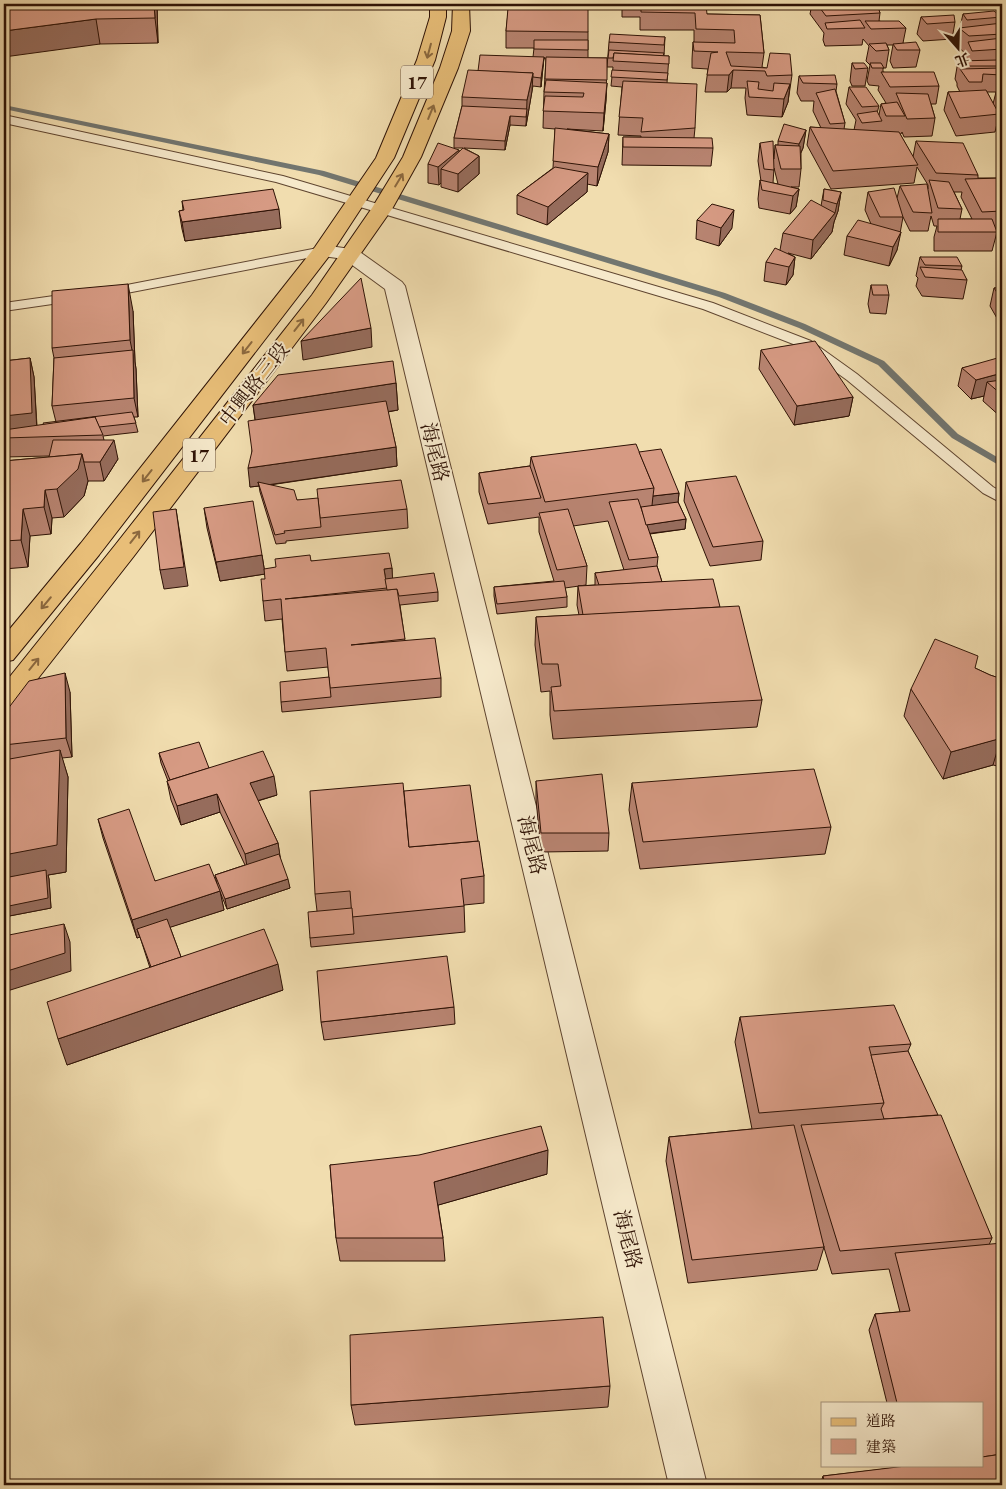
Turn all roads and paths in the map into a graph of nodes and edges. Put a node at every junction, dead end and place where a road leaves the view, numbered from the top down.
1 (438, 4) edge
2 (462, 4) edge
3 (4, 119) edge
4 (358, 200) junction
5 (384, 206) junction
6 (336, 252) junction
7 (4, 307) edge
8 (1002, 498) edge
9 (4, 653) edge
10 (4, 702) edge
11 (688, 1485) edge

1 -> 4 main road, 17
5 -> 2 main road, 17
3 - 4 lane
4 - 5 lane
4 - 6 main road, 中興路三段 / 17
5 - 6 main road, 中興路三段 / 17
5 - 8 lane
6 - 7 lane
6 -> 9 main road, 中興路三段 / 17
10 -> 6 main road, 中興路三段 / 17
6 - 11 street, 海尾路

